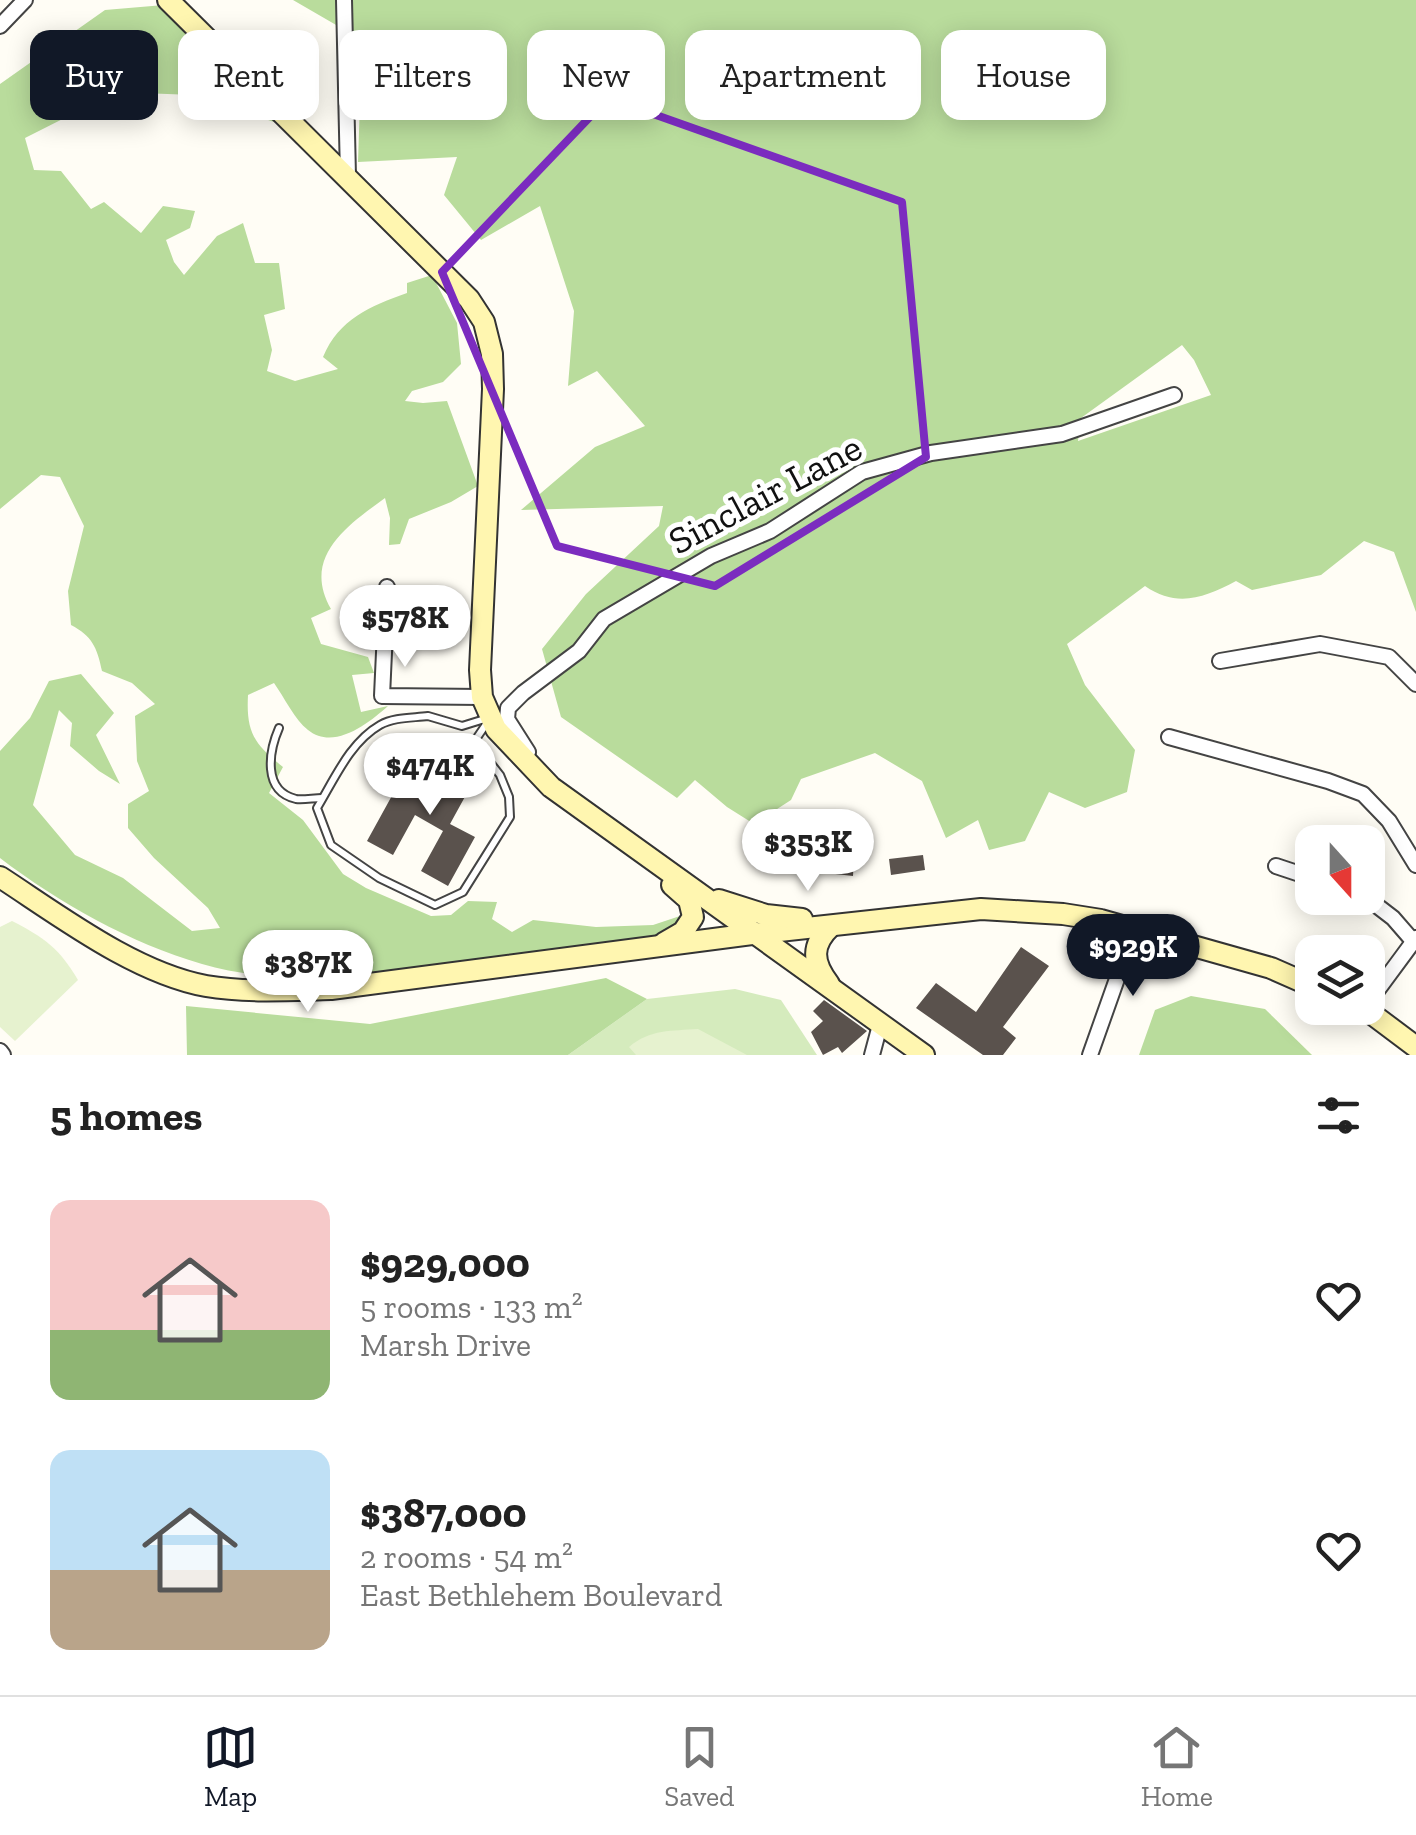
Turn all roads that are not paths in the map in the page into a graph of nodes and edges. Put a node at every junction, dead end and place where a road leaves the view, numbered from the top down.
1 (25, 0) edge
2 (168, 0) edge
3 (344, 0) edge
4 (0, 26) edge
5 (348, 176) junction
6 (1174, 395) dead end
7 (387, 586) dead end
8 (1220, 661) dead end
9 (1416, 684) edge
10 (486, 707) junction
11 (279, 728) dead end
12 (1169, 737) dead end
13 (547, 782) junction
14 (323, 798) junction
15 (624, 838) junction
16 (1416, 864) edge
17 (1276, 866) dead end
18 (1295, 872) edge
19 (0, 877) edge
20 (708, 897) junction
21 (1385, 912) edge
22 (904, 916) junction
23 (831, 926) junction
24 (1135, 928) junction
25 (752, 934) junction
26 (1415, 940) edge
27 (653, 948) junction
28 (1295, 979) edge
29 (1385, 980) edge
30 (836, 993) junction
31 (1385, 1020) edge
32 (880, 1025) junction
33 (1410, 1040) edge
34 (872, 1055) edge
35 (924, 1055) edge
36 (1090, 1055) edge

1 - 4 street
2 - 5 main road
3 - 5 street
5 - 10 main road
6 - 13 street, Sinclair Lane
7 - 10 street
8 - 9 street
10 - 13 main road
10 - 14 lane
10 - 14 lane
11 - 14 lane
12 - 16 street
13 - 15 main road
15 - 20 main road
15 - 27 main road
17 - 18 street
19 - 27 main road
20 - 22 main road
20 - 25 main road
21 - 26 street
22 - 23 main road
22 - 24 main road
23 - 25 main road
23 - 30 main road
24 - 28 main road
24 - 36 street
25 - 27 main road
25 - 30 main road
26 - 29 street
30 - 32 main road
31 - 33 main road
32 - 34 street
32 - 35 main road

